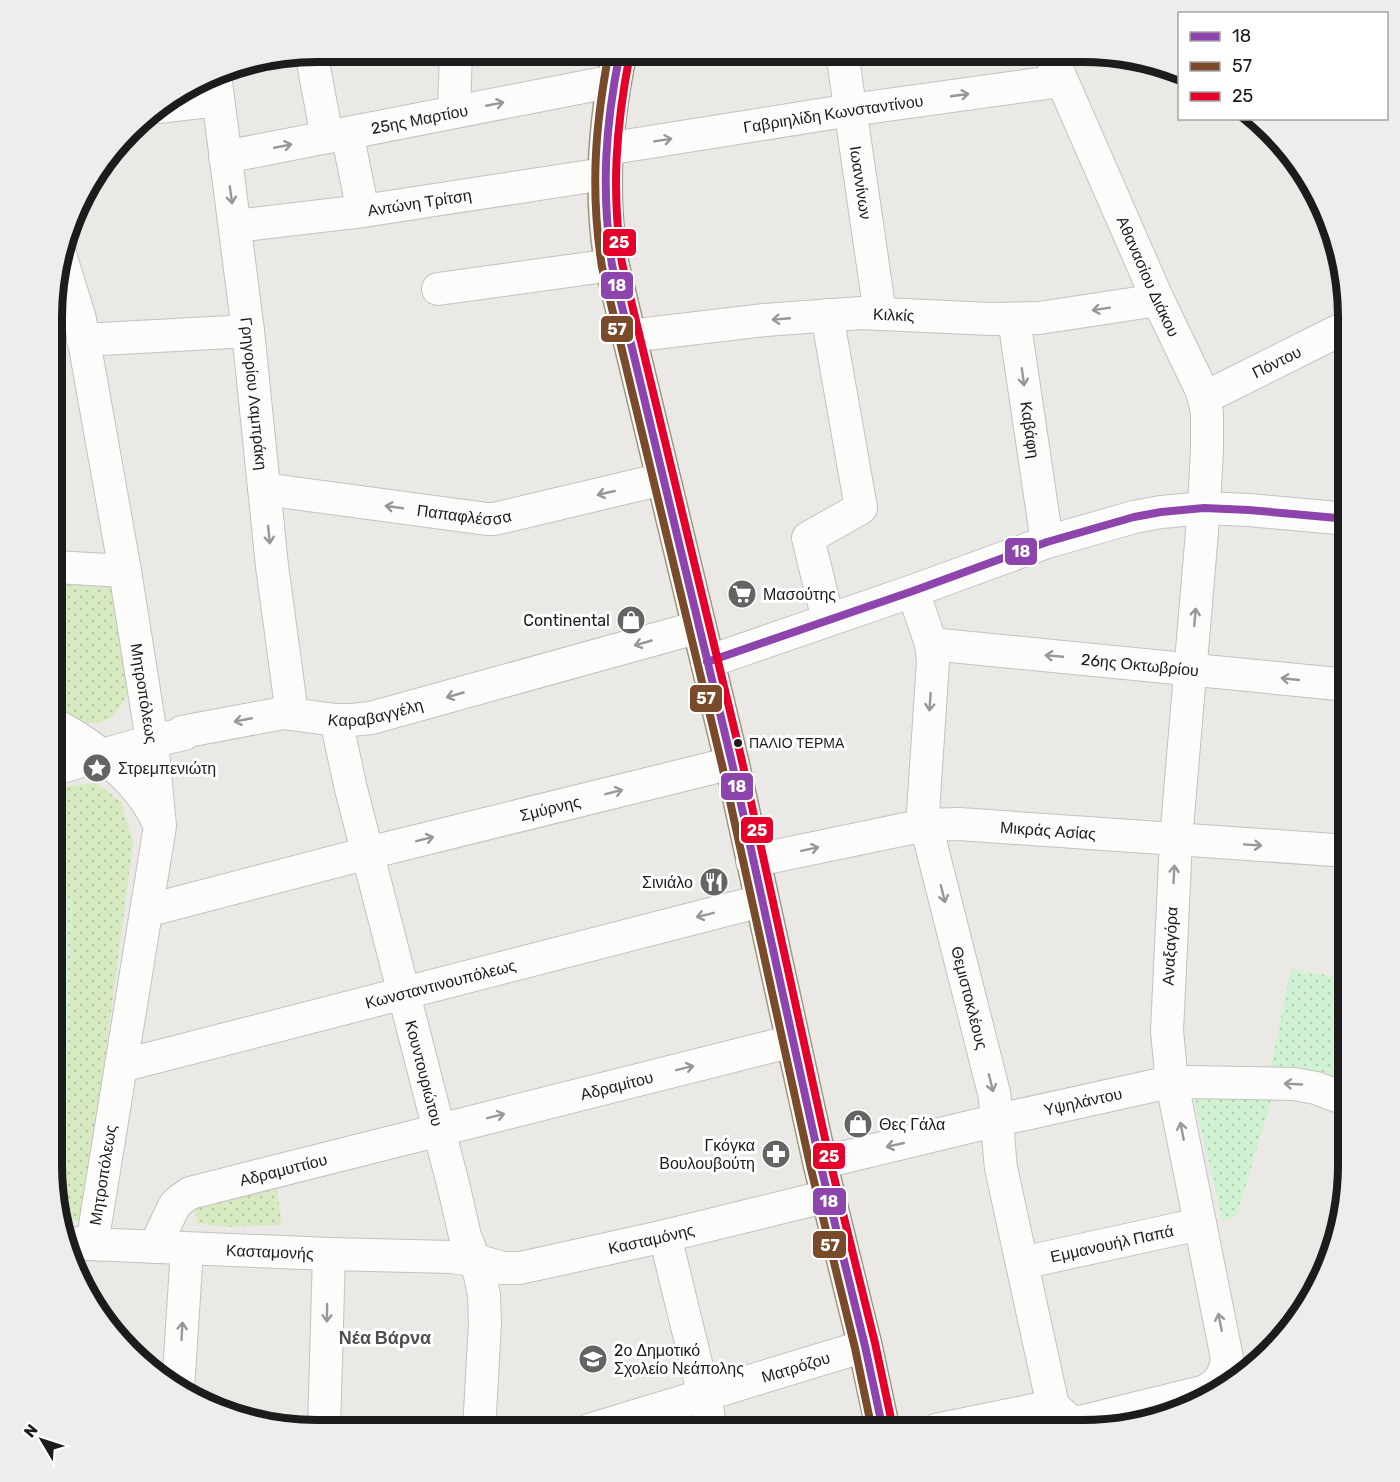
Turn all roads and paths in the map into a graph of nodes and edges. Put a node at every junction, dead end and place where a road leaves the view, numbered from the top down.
1 (314, 62) edge
2 (456, 62) edge
3 (844, 62) edge
4 (617, 66) edge
5 (1056, 67) edge
6 (217, 87) edge
7 (187, 97) edge
8 (851, 110) junction
9 (454, 112) junction
10 (337, 135) junction
11 (225, 157) junction
12 (605, 162) junction
13 (363, 211) junction
14 (235, 226) junction
15 (612, 265) junction
16 (65, 272) edge
17 (438, 289) dead end
18 (1158, 300) junction
19 (880, 314) junction
20 (827, 315) junction
21 (1014, 319) junction
22 (248, 331) junction
23 (1338, 331) edge
24 (629, 336) junction
25 (83, 340) junction
26 (1204, 398) junction
27 (663, 479) junction
28 (264, 489) junction
29 (1204, 508) junction
30 (1338, 518) edge
31 (1047, 542) junction
32 (62, 567) edge
33 (125, 571) junction
34 (912, 591) junction
35 (828, 620) junction
36 (699, 627) junction
37 (931, 644) junction
38 (707, 662) junction
39 (1191, 669) junction
40 (1338, 684) edge
41 (292, 714) junction
42 (336, 720) junction
43 (62, 729) edge
44 (152, 741) junction
45 (101, 756) junction
46 (732, 763) junction
47 (62, 767) edge
48 (925, 825) junction
49 (160, 826) junction
50 (1176, 840) junction
51 (1338, 850) edge
52 (368, 853) junction
53 (752, 861) junction
54 (762, 900) junction
55 (146, 911) junction
56 (404, 992) junction
57 (793, 1041) junction
58 (121, 1066) junction
59 (1172, 1083) junction
60 (1338, 1096) edge
61 (998, 1120) junction
62 (440, 1131) junction
63 (820, 1163) junction
64 (828, 1196) junction
65 (1200, 1224) junction
66 (665, 1236) junction
67 (78, 1244) edge
68 (155, 1247) junction
69 (187, 1249) junction
70 (329, 1254) junction
71 (475, 1260) junction
72 (1022, 1263) junction
73 (865, 1346) junction
74 (179, 1379) edge
75 (1219, 1381) edge
76 (1198, 1393) edge
77 (704, 1396) junction
78 (1053, 1406) junction
79 (324, 1420) edge
80 (479, 1420) edge
81 (623, 1420) edge
82 (708, 1420) edge
83 (882, 1420) edge
84 (985, 1420) edge
85 (1069, 1420) edge
86 (1088, 1420) edge

1 - 10 street
2 - 9 street
3 - 8 street, Ιωαννίνων
9 -> 4 street, 25ης Μαρτίου
4 - 12 main road
8 -> 5 street, Γαβριηλίδη Κωνσταντίνου
5 - 18 street, Αθανασίου Διάκου
6 - 7 street
6 - 11 street, Γρηγορίου Λαμπράκη
12 -> 8 street, Γαβριηλίδη Κωνσταντίνου
8 - 19 street, Ιωαννίνων
9 - 10 street, 25ης Μαρτίου
11 -> 10 street, 25ης Μαρτίου
10 - 13 street
11 -> 14 street, Γρηγορίου Λαμπράκη
12 - 13 street, Αντώνη Τρίτση
12 - 15 main road
13 - 14 street, Αντώνη Τρίτση
14 - 22 street, Γρηγορίου Λαμπράκη
15 - 17 street
15 - 24 main road
16 - 25 street, Μητροπόλεως
18 -> 21 street, Κιλκίς
18 - 26 street, Αθανασίου Διάκου
19 - 20 street, Κιλκίς
19 - 21 street, Κιλκίς
20 -> 24 street, Κιλκίς
20 - 35 street
21 -> 31 street, Καβάφη
22 - 25 street
22 - 28 street, Γρηγορίου Λαμπράκη
23 - 26 street, Πόντου
24 - 27 main road
25 - 33 street, Μητροπόλεως
26 - 29 street, Αθανασίου Διάκου
27 -> 28 street, Παπαφλέσσα
27 - 36 main road
28 -> 41 street, Γρηγορίου Λαμπράκη
29 - 30 street
29 - 31 street
39 -> 29 street, Αναξαγόρα
31 - 34 street
32 - 33 street
33 - 44 street, Μητροπόλεως
34 - 35 street
34 - 37 street, Θεμιστοκλέους
35 - 38 street
36 - 38 main road
36 -> 42 street, Καραβαγγέλη
39 -> 37 street, 26ης Οκτωβρίου
37 -> 48 street, Θεμιστοκλέους
38 - 46 main road
40 -> 39 street, 26ης Οκτωβρίου
39 - 50 street, Αναξαγόρα
41 - 42 street, Καραβαγγέλη
41 -> 44 street, Καραβαγγέλη
42 - 52 street, Κουντουριώτου
43 - 45 street
44 - 45 street, Καραβαγγέλη
44 - 49 street, Μητροπόλεως
45 - 47 street, Καραβαγγέλη
45 - 49 street
52 -> 46 street, Σμύρνης
46 - 53 main road
48 - 50 street, Μικράς Ασίας
53 -> 48 street, Μικράς Ασίας
48 -> 61 street, Θεμιστοκλέους
49 - 55 street, Μητροπόλεως
50 -> 51 street, Μικράς Ασίας
59 -> 50 street, Αναξαγόρα
52 - 55 street, Σμύρνης
52 - 56 street, Κουντουριώτου
53 - 54 main road
54 -> 56 street, Κωνσταντινουπόλεως
54 - 57 main road
55 - 58 street, Μητροπόλεως
56 - 58 street, Κωνσταντινουπόλεως
56 - 62 street, Κουντουριώτου
62 -> 57 street, Αδραμίτου
57 - 63 main road
58 - 67 street, Μητροπόλεως
60 -> 59 street, Υψηλάντου
59 - 61 street, Υψηλάντου
65 -> 59 street, Αναξαγόρα
61 -> 63 street, Υψηλάντου
61 - 72 street, Θεμιστοκλέους
62 - 68 street, Αδραμυττίου
62 - 71 street, Κουντουριώτου
63 - 64 main road
64 - 66 street, Κασταμόνης
64 - 73 main road
65 - 72 street, Εμμανουήλ Παπά
75 -> 65 street, Αναξαγόρα
66 - 71 street, Κασταμόνης
66 - 77 street
67 - 68 street, Κασταμονής
68 - 69 street, Κασταμονής
69 - 70 street, Κασταμονής
74 -> 69 street
70 - 71 street, Κασταμονής
70 -> 79 street
71 - 80 street, Κουντουριώτου
72 - 78 street, Θεμιστοκλέους
73 - 77 street, Ματρόζου
73 - 83 main road
86 -> 76 street, Αναξαγόρα
77 - 81 street, Ματρόζου
77 - 82 street
78 - 84 street
78 -> 85 street, Αναξαγόρα

